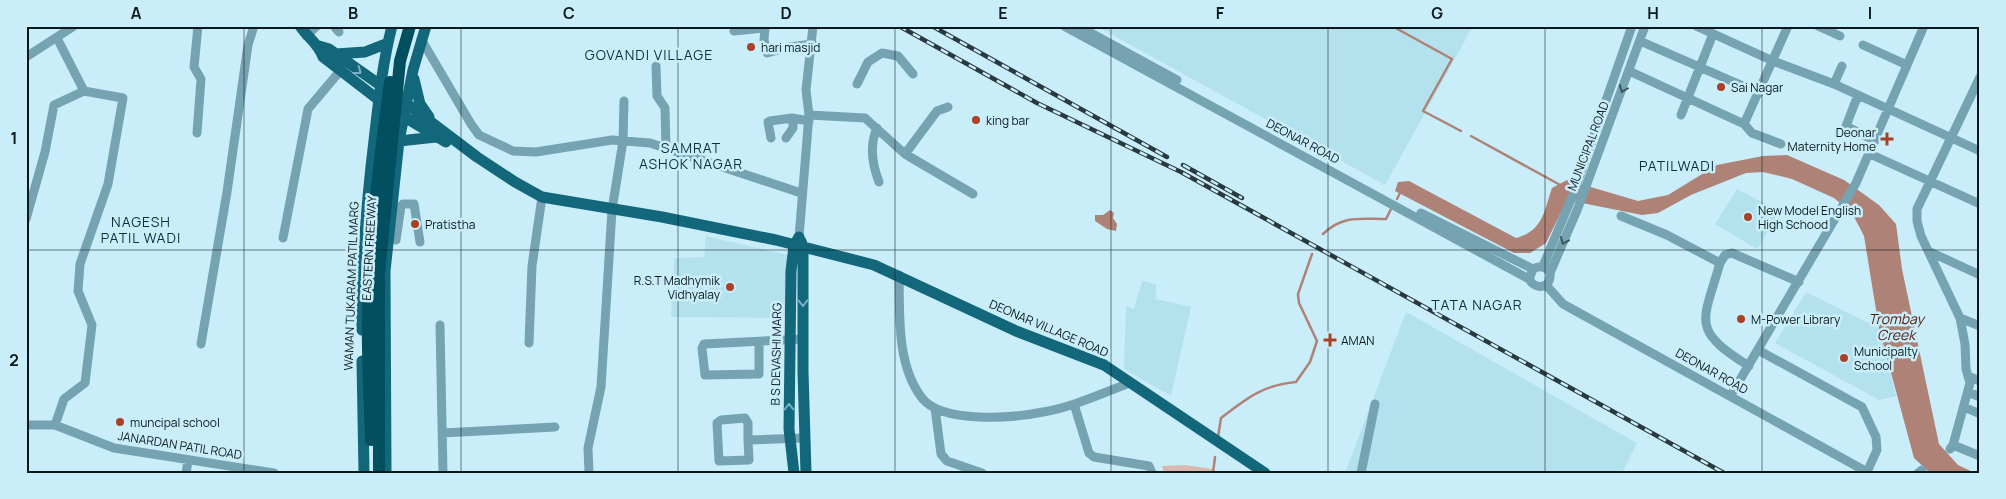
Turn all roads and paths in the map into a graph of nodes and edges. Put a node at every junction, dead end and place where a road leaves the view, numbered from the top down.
1 (74, 26) edge
2 (198, 26) edge
3 (254, 26) edge
4 (317, 26) edge
5 (392, 26) edge
6 (402, 26) edge
7 (410, 26) edge
8 (426, 26) edge
9 (813, 26) edge
10 (1064, 26) edge
11 (1078, 26) edge
12 (1632, 26) edge
13 (1645, 26) edge
14 (1696, 26) edge
15 (1788, 26) edge
16 (1818, 26) edge
17 (1924, 26) edge
18 (765, 27) edge
19 (303, 31) edge
20 (734, 31) dead end
21 (1713, 34) junction
22 (1840, 36) dead end
23 (57, 38) junction
24 (421, 39) junction
25 (1640, 41) junction
26 (388, 43) junction
27 (813, 44) junction
28 (1863, 45) dead end
29 (319, 46) junction
30 (1116, 50) junction
31 (336, 54) junction
32 (26, 57) edge
33 (1773, 61) junction
34 (1908, 65) junction
35 (656, 66) dead end
36 (1842, 66) dead end
37 (1699, 67) junction
38 (413, 70) junction
39 (340, 71) junction
40 (1629, 71) junction
41 (913, 74) dead end
42 (1980, 78) edge
43 (857, 84) dead end
44 (1834, 84) junction
45 (381, 88) junction
46 (84, 91) junction
47 (1759, 93) junction
48 (1858, 95) junction
49 (1687, 99) junction
50 (379, 101) junction
51 (624, 101) dead end
52 (407, 104) junction
53 (948, 107) dead end
54 (1889, 109) junction
55 (1681, 115) dead end
56 (404, 116) junction
57 (792, 118) junction
58 (809, 118) junction
59 (1744, 124) junction
60 (877, 128) junction
61 (197, 133) dead end
62 (438, 133) junction
63 (808, 134) junction
64 (771, 138) dead end
65 (1950, 138) junction
66 (399, 141) junction
67 (622, 141) junction
68 (1875, 141) junction
69 (1781, 144) dead end
70 (666, 148) junction
71 (1980, 151) edge
72 (905, 154) junction
73 (1870, 154) junction
74 (1583, 180) junction
75 (879, 182) dead end
76 (1928, 182) junction
77 (801, 193) junction
78 (973, 194) dead end
79 (542, 197) junction
80 (1980, 204) edge
81 (1573, 207) junction
82 (612, 210) junction
83 (1621, 216) dead end
84 (395, 217) junction
85 (26, 219) edge
86 (283, 238) dead end
87 (396, 240) dead end
88 (420, 242) dead end
89 (799, 244) junction
90 (1928, 251) junction
91 (1507, 261) junction
92 (1951, 262) junction
93 (1720, 263) junction
94 (1543, 266) junction
95 (1533, 269) junction
96 (797, 271) junction
97 (1550, 273) junction
98 (899, 275) junction
99 (1980, 275) edge
100 (1530, 278) junction
101 (1942, 279) junction
102 (1798, 282) junction
103 (1546, 285) junction
104 (1960, 318) junction
105 (440, 325) dead end
106 (1980, 326) edge
107 (803, 339) junction
108 (790, 340) junction
109 (759, 342) junction
110 (529, 343) dead end
111 (201, 344) dead end
112 (1758, 350) junction
113 (1749, 366) junction
114 (1970, 377) junction
115 (1980, 381) edge
116 (1130, 383) junction
117 (1968, 392) junction
118 (1731, 395) junction
119 (1980, 397) edge
120 (1074, 404) junction
121 (1375, 404) dead end
122 (1964, 407) junction
123 (936, 408) junction
124 (1980, 414) edge
125 (26, 424) edge
126 (55, 425) junction
127 (556, 427) dead end
128 (442, 433) junction
129 (790, 438) junction
130 (804, 438) junction
131 (748, 440) junction
132 (1980, 456) edge
133 (188, 461) junction
134 (222, 469) edge
135 (1868, 472) edge
136 (186, 473) edge
137 (274, 473) edge
138 (364, 473) edge
139 (371, 473) edge
140 (380, 473) edge
141 (386, 473) edge
142 (443, 473) edge
143 (590, 473) edge
144 (794, 473) edge
145 (806, 473) edge
146 (982, 473) edge
147 (1152, 473) edge
148 (1265, 473) edge
149 (1361, 473) edge

1 - 23 street
2 - 61 street
3 - 111 street
4 - 19 street
5 - 26 main road, WAMAN TUKARAM PATIL MARG
6 - 139 highway, EASTERN FREEWAY, bridge
7 - 140 highway, EASTERN FREEWAY, bridge
8 - 24 main road
9 - 27 street, B S DEVASHI MARG
10 - 30 street, DEONAR ROAD
11 - 30 street, DEONAR ROAD
12 - 74 street, MUNICIPAL ROAD
13 - 25 street, MUNICIPAL ROAD
14 - 21 street
15 - 33 street
16 - 22 street
17 - 34 street
18 - 20 street
18 - 27 street
19 - 29 main road
21 - 33 street
21 - 37 street
23 - 32 street
23 - 46 street
24 - 38 main road
24 - 67 street
25 - 37 street
25 - 40 street, MUNICIPAL ROAD
26 - 31 main road
26 - 45 main road, WAMAN TUKARAM PATIL MARG
27 - 58 street, B S DEVASHI MARG
28 - 34 street
29 - 31 main road
29 - 39 main road
30 - 91 street, DEONAR ROAD
31 -> 45 main road
33 - 44 street
33 - 47 street
34 - 54 street
35 - 70 street
36 - 44 street
37 - 47 street
37 - 49 street
38 - 52 main road
38 - 62 main road
39 - 50 main road
39 - 86 street
40 - 49 street
40 -> 74 street, MUNICIPAL ROAD
41 - 43 street
42 - 65 street
44 - 48 street
45 - 50 main road, WAMAN TUKARAM PATIL MARG
45 - 52 main road
46 - 85 street
46 - 126 street
47 - 59 street
48 - 54 street
48 - 68 street
49 - 55 street
49 - 59 street
50 - 56 main road
50 - 138 main road, WAMAN TUKARAM PATIL MARG
51 - 67 street
52 - 56 main road
52 - 62 main road
53 - 72 street
54 - 65 street
54 - 68 street
56 - 62 main road
56 - 66 main road
57 - 58 street
57 - 63 street
57 - 64 street
58 - 60 street
58 - 63 street, B S DEVASHI MARG
59 - 69 street
60 - 72 street
60 - 75 street
62 - 66 main road
62 - 79 main road, DEONAR VILLAGE ROAD
63 - 77 street, B S DEVASHI MARG
65 - 71 street
65 - 76 street
66 - 84 main road
67 - 70 street
67 - 82 street
68 - 73 street
70 - 77 street
72 - 78 street
73 - 76 street
73 - 102 street
74 - 81 street, MUNICIPAL ROAD
76 - 80 street
76 - 90 street
77 - 89 street, B S DEVASHI MARG
79 - 82 main road, DEONAR VILLAGE ROAD
79 - 110 street
81 - 94 street, MUNICIPAL ROAD
81 -> 97 street, MUNICIPAL ROAD
82 - 89 main road, DEONAR VILLAGE ROAD
82 - 143 street
83 - 93 street
84 - 87 street
84 - 88 street
84 - 141 main road
89 - 96 main road, B S DEVASHI MARG
89 - 98 main road, DEONAR VILLAGE ROAD
90 - 92 street
90 - 101 street
91 - 95 street, DEONAR ROAD
91 - 100 street, DEONAR ROAD
92 - 99 street
92 - 101 street
93 - 102 street
93 - 113 street
94 - 95 street
94 - 97 street
95 - 100 street
96 -> 107 main road, B S DEVASHI MARG
96 - 108 main road, B S DEVASHI MARG
97 - 103 street
98 - 116 main road, DEONAR VILLAGE ROAD
98 - 123 street
100 - 103 street
101 - 104 street
102 - 112 street
103 - 118 street, DEONAR ROAD
104 - 106 street
104 - 114 street
105 - 128 street
107 - 108 street
107 - 130 main road, B S DEVASHI MARG
108 - 109 street
129 -> 108 main road, B S DEVASHI MARG
109 - 109 street
112 - 113 street
112 - 135 street
113 - 118 street
114 - 115 street
114 - 117 street
116 - 120 street
116 - 148 main road, DEONAR VILLAGE ROAD
117 - 119 street
117 - 122 street
118 - 135 street, DEONAR ROAD
120 - 123 street
120 - 147 street
121 - 149 street
122 - 124 street
122 - 132 street
123 - 146 street
125 - 126 street, JANARDAN PATIL ROAD
126 - 133 street, JANARDAN PATIL ROAD
127 - 128 street
128 - 142 street
129 - 130 street
129 - 131 street
129 - 144 main road, B S DEVASHI MARG
130 - 145 main road, B S DEVASHI MARG
131 - 131 street
133 - 134 street, JANARDAN PATIL ROAD
133 - 136 street
134 - 137 street, JANARDAN PATIL ROAD

